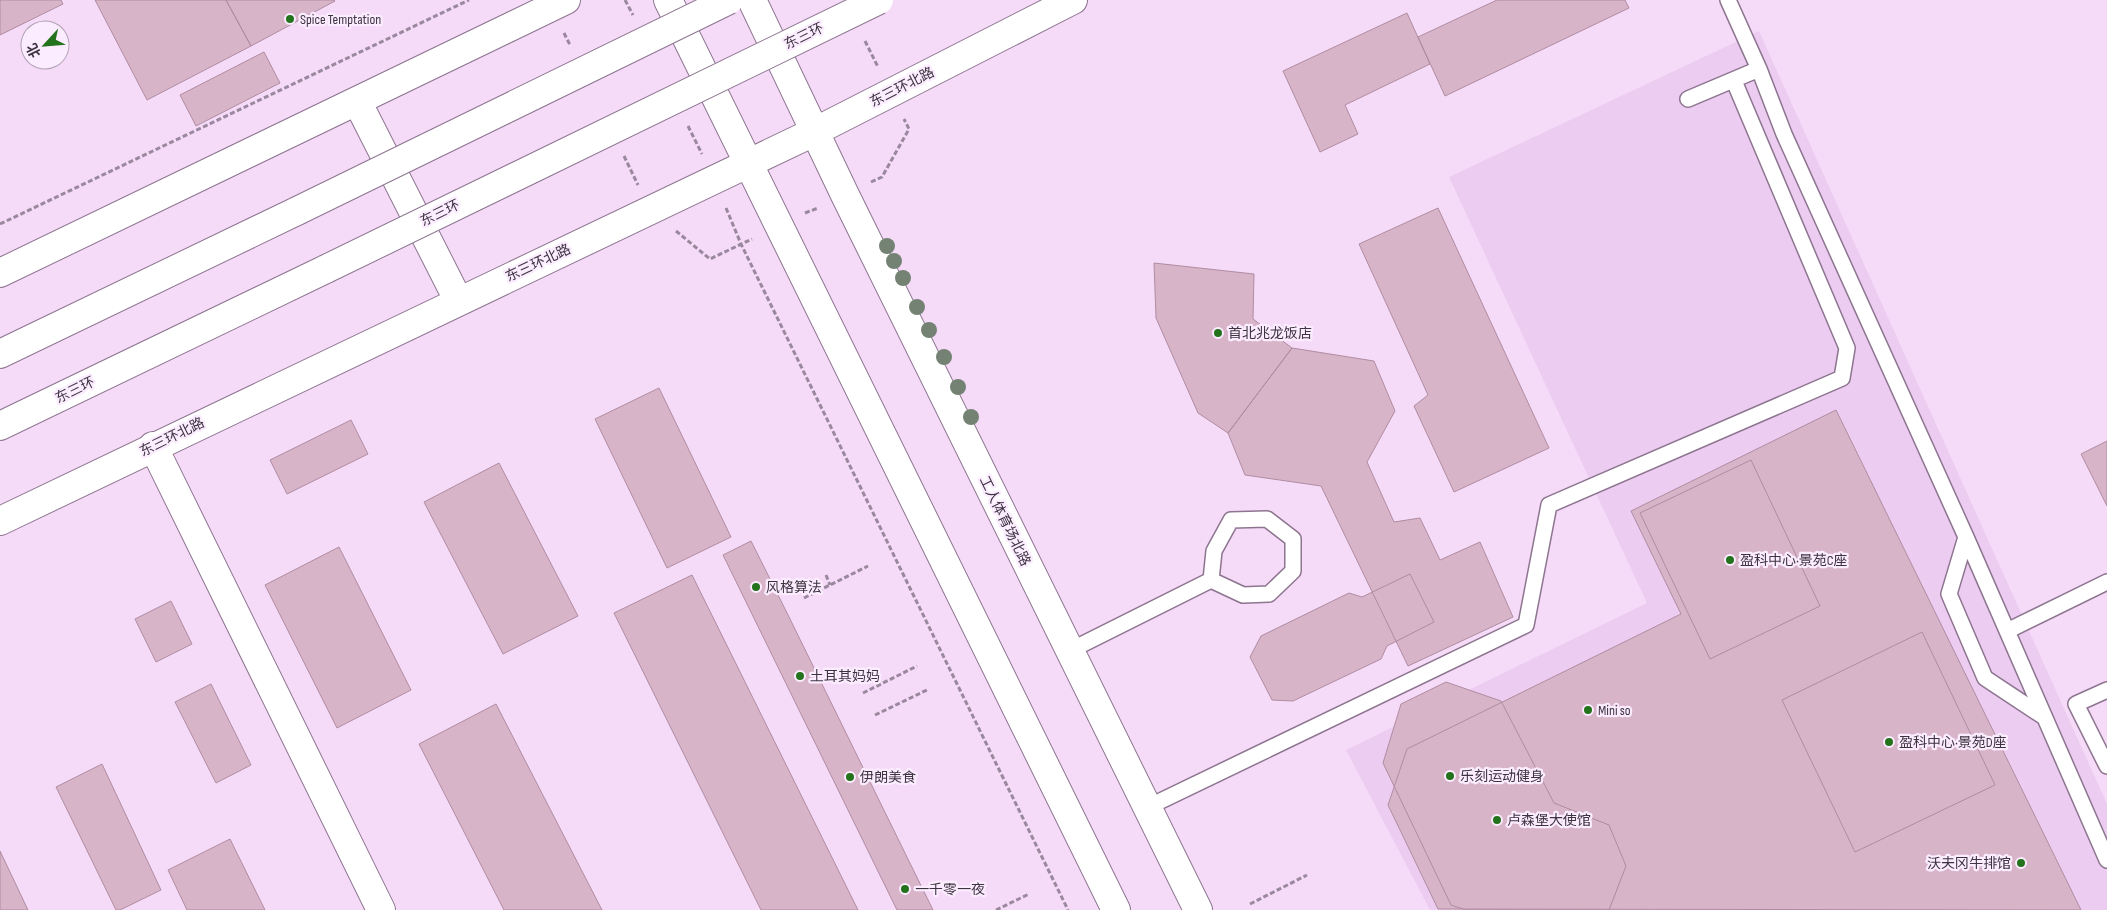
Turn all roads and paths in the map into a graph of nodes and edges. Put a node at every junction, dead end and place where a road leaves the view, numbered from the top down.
1 (469, 0) edge
2 (566, 0) edge
3 (625, 0) edge
4 (668, 0) edge
5 (729, 0) edge
6 (752, 0) edge
7 (879, 0) edge
8 (1073, 0) edge
9 (1728, 0) edge
10 (633, 16) dead end
11 (1759, 69) junction
12 (1734, 81) junction
13 (1688, 99) dead end
14 (356, 101) junction
15 (686, 123) dead end
16 (814, 132) junction
17 (748, 163) junction
18 (714, 180) junction
19 (650, 210) junction
20 (0, 224) edge
21 (710, 259) dead end
22 (0, 273) edge
23 (458, 300) junction
24 (0, 354) edge
25 (0, 426) edge
26 (152, 446) junction
27 (0, 521) edge
28 (1966, 537) junction
29 (868, 566) dead end
30 (826, 575) dead end
31 (1210, 580) junction
32 (2107, 582) edge
33 (830, 585) junction
34 (804, 598) dead end
35 (2007, 631) junction
36 (1069, 651) junction
37 (917, 666) dead end
38 (928, 689) dead end
39 (2107, 690) edge
40 (863, 693) dead end
41 (875, 716) dead end
42 (2044, 717) junction
43 (2107, 766) edge
44 (1146, 808) junction
45 (2107, 860) edge
46 (1307, 874) dead end
47 (1029, 894) dead end
48 (1250, 904) dead end
49 (381, 910) edge
50 (996, 910) edge
51 (1068, 910) edge
52 (1116, 910) edge
53 (1198, 910) edge

1 - 20 path
2 - 14 main road
3 - 10 path
4 - 17 main road
5 - 24 main road, bridge
6 - 16 main road, 工人体育场北路
7 - 25 main road, 东三环, bridge
8 - 16 main road, 东三环北路
9 - 11 lane
11 - 12 lane
11 - 28 lane
12 - 13 lane
12 - 44 lane
14 - 22 main road
14 - 23 main road
15 - 18 path
16 - 17 main road, 东三环北路
16 - 36 main road, 工人体育场北路
17 - 18 main road, 东三环北路
17 - 52 main road
18 - 19 main road, 东三环北路
18 - 51 path
19 - 21 path
19 - 23 main road, 东三环北路
23 - 26 main road, 东三环北路
26 - 27 main road, 东三环北路
26 - 49 main road
28 - 35 lane
28 - 42 lane
29 - 33 path
30 - 33 path
31 - 31 lane
31 - 36 lane
32 - 35 lane
33 - 34 path
35 - 42 lane
36 - 44 main road, 工人体育场北路
37 - 40 path
38 - 41 path
39 - 43 lane
42 - 45 lane
44 - 53 main road, 工人体育场北路
46 - 48 path
47 - 50 path

